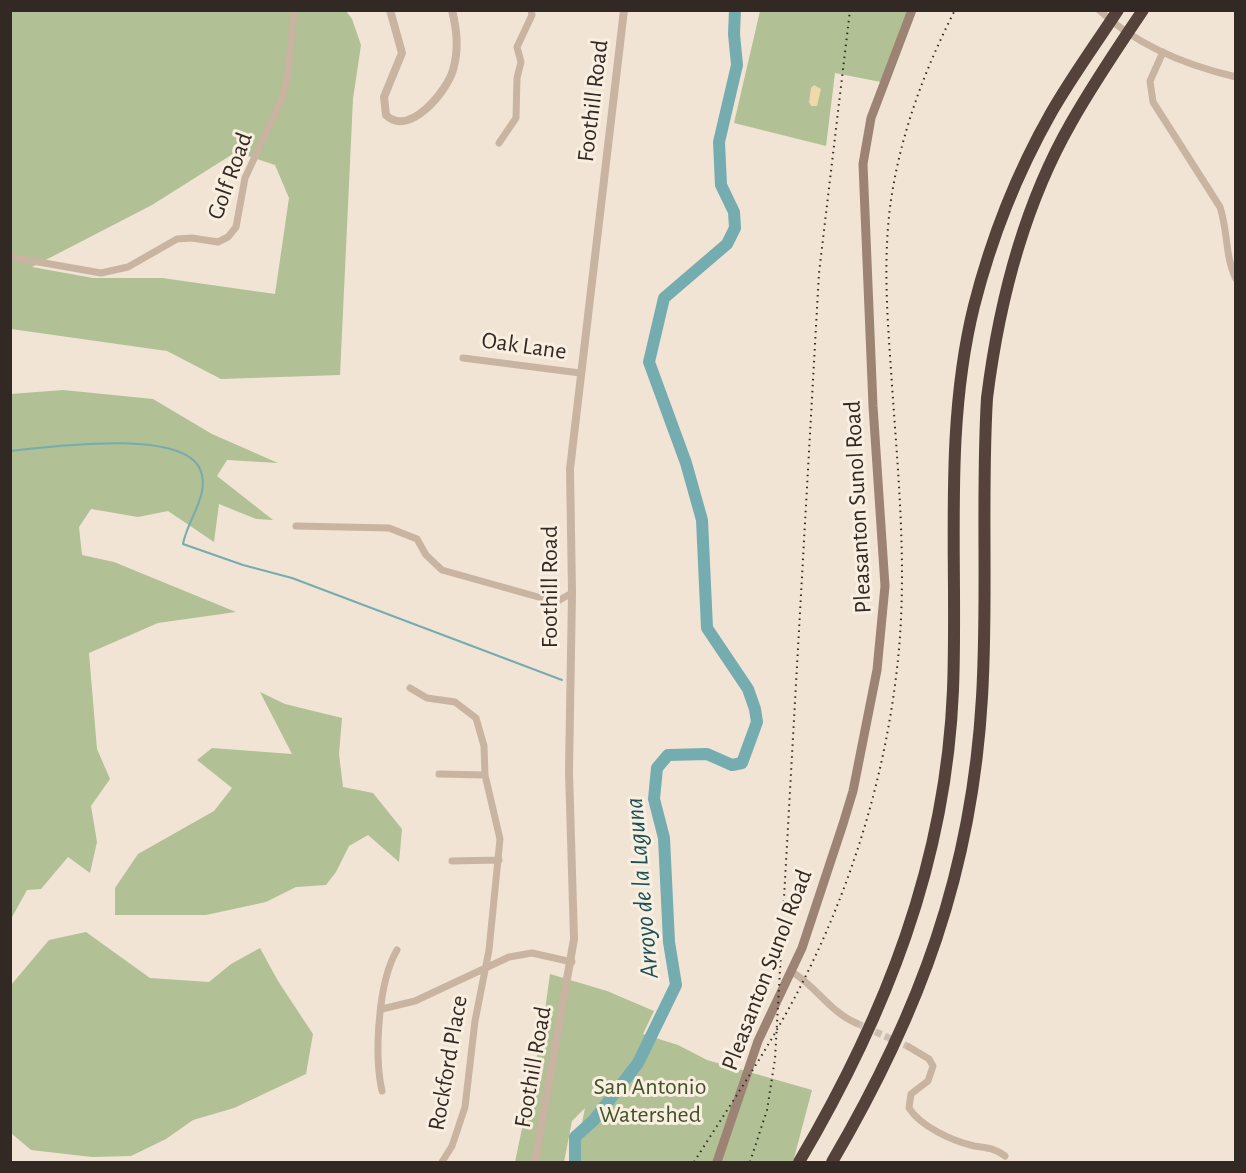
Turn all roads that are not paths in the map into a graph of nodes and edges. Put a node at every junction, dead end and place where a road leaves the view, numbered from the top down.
1 (294, 10) edge
2 (390, 10) edge
3 (452, 10) edge
4 (531, 10) edge
5 (624, 10) edge
6 (912, 10) edge
7 (1099, 10) edge
8 (1118, 10) edge
9 (1142, 11) edge
10 (1163, 52) junction
11 (1236, 77) edge
12 (499, 143) dead end
13 (10, 257) edge
14 (1236, 279) edge
15 (463, 358) dead end
16 (580, 373) junction
17 (296, 526) dead end
18 (572, 593) junction
19 (410, 688) dead end
20 (439, 774) dead end
21 (485, 775) junction
22 (499, 860) junction
23 (452, 861) dead end
24 (397, 950) dead end
25 (572, 962) junction
26 (486, 968) junction
27 (792, 972) junction
28 (382, 1009) junction
29 (856, 1023) tunnel mouth
30 (909, 1047) tunnel mouth
31 (382, 1091) dead end
32 (1005, 1156) dead end
33 (442, 1162) edge
34 (535, 1162) edge
35 (717, 1162) edge
36 (799, 1162) edge
37 (832, 1162) edge

1 - 13 street, Golf Road
2 - 3 street
4 - 12 street
5 - 16 street, Foothill Road
6 - 27 main road, Pleasanton Sunol Road
7 - 10 street
8 - 36 highway
9 - 37 highway
10 - 11 street
10 - 14 street
15 - 16 street, Oak Lane
16 - 18 street, Foothill Road
17 - 18 street
18 - 25 street, Foothill Road
19 - 21 street, Rockford Place
20 - 21 street
21 - 22 street, Rockford Place
22 - 23 street
22 - 26 street, Rockford Place
24 - 28 street
25 - 26 street
25 - 34 street, Foothill Road
26 - 28 street
26 - 33 street, Rockford Place
27 - 29 street
27 - 35 main road, Pleasanton Sunol Road
28 - 31 street
30 - 32 street

